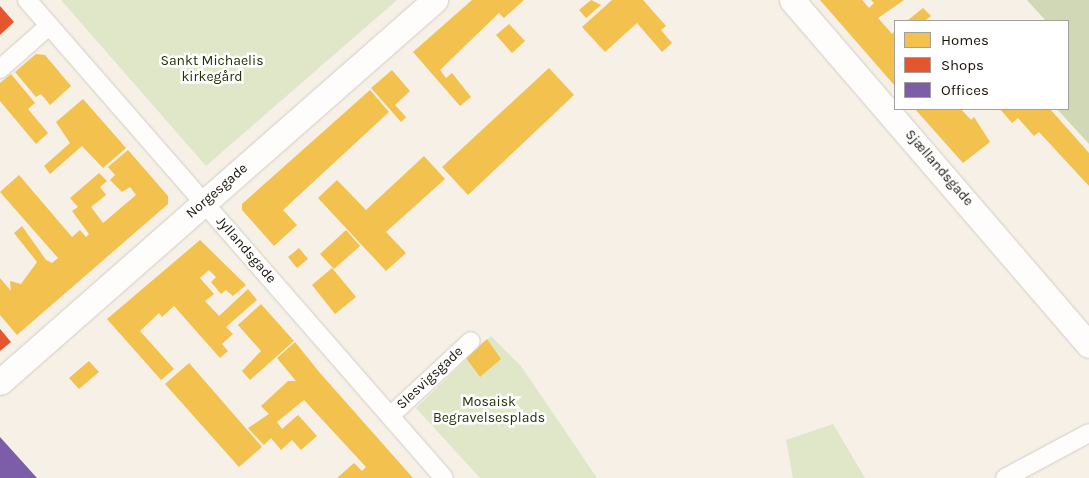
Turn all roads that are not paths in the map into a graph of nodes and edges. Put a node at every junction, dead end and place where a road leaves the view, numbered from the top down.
1 (27, 0) edge
2 (435, 0) edge
3 (792, 0) edge
4 (49, 26) junction
5 (0, 69) edge
6 (205, 202) junction
7 (1067, 315) junction
8 (1089, 334) edge
9 (471, 341) dead end
10 (1089, 345) edge
11 (0, 382) edge
12 (390, 416) junction
13 (1089, 434) edge
14 (444, 478) edge
15 (1005, 478) edge

1 - 4 street, Jyllandsgade
2 - 6 street, Norgesgade
3 - 7 street, Sjællandsgade
4 - 5 street
4 - 6 street, Jyllandsgade
6 - 11 street, Norgesgade
6 - 12 street, Jyllandsgade
7 - 8 street, Sjællandsgade
7 - 10 street, Sjællandsgade
9 - 12 street, Slesvigsgade
12 - 14 street, Jyllandsgade
13 - 15 street

